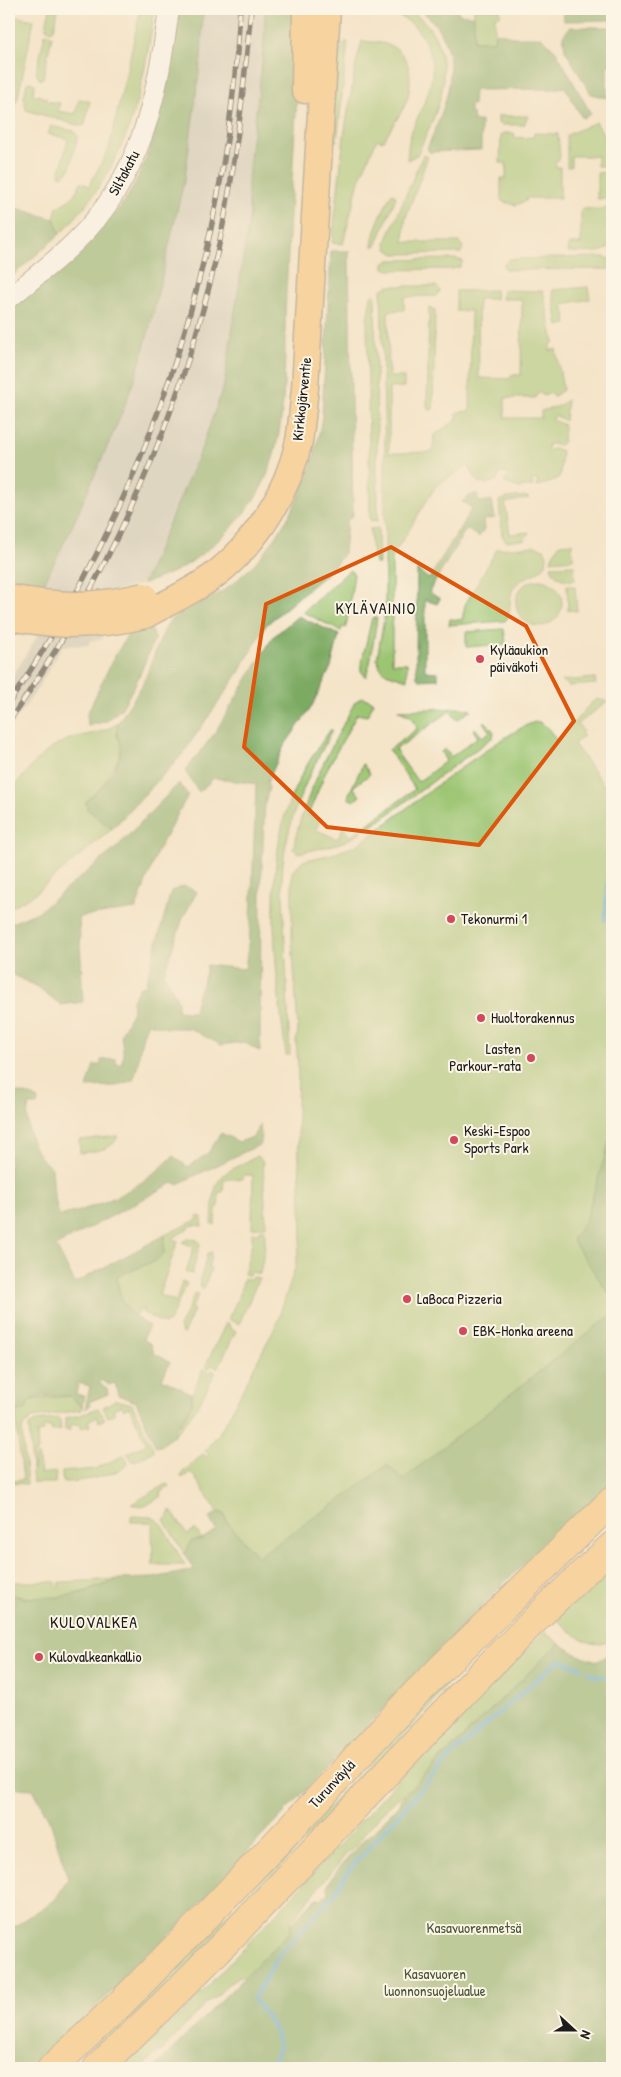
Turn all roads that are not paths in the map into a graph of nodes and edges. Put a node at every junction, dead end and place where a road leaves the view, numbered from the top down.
1 (169, 9) edge
2 (306, 9) edge
3 (326, 9) edge
4 (9, 298) edge
5 (9, 598) edge
6 (144, 605) junction
7 (9, 617) edge
8 (612, 1501) edge
9 (612, 1546) edge
10 (52, 2068) edge
11 (98, 2068) edge

1 - 4 street, Siltakatu
2 - 6 main road, Kirkkojärventie
3 - 6 main road, Kirkkojärventie
5 - 6 main road, Kirkkojärventie, bridge
6 - 7 main road, Kirkkojärventie, bridge
8 - 10 highway, Turunväylä
9 - 11 highway

